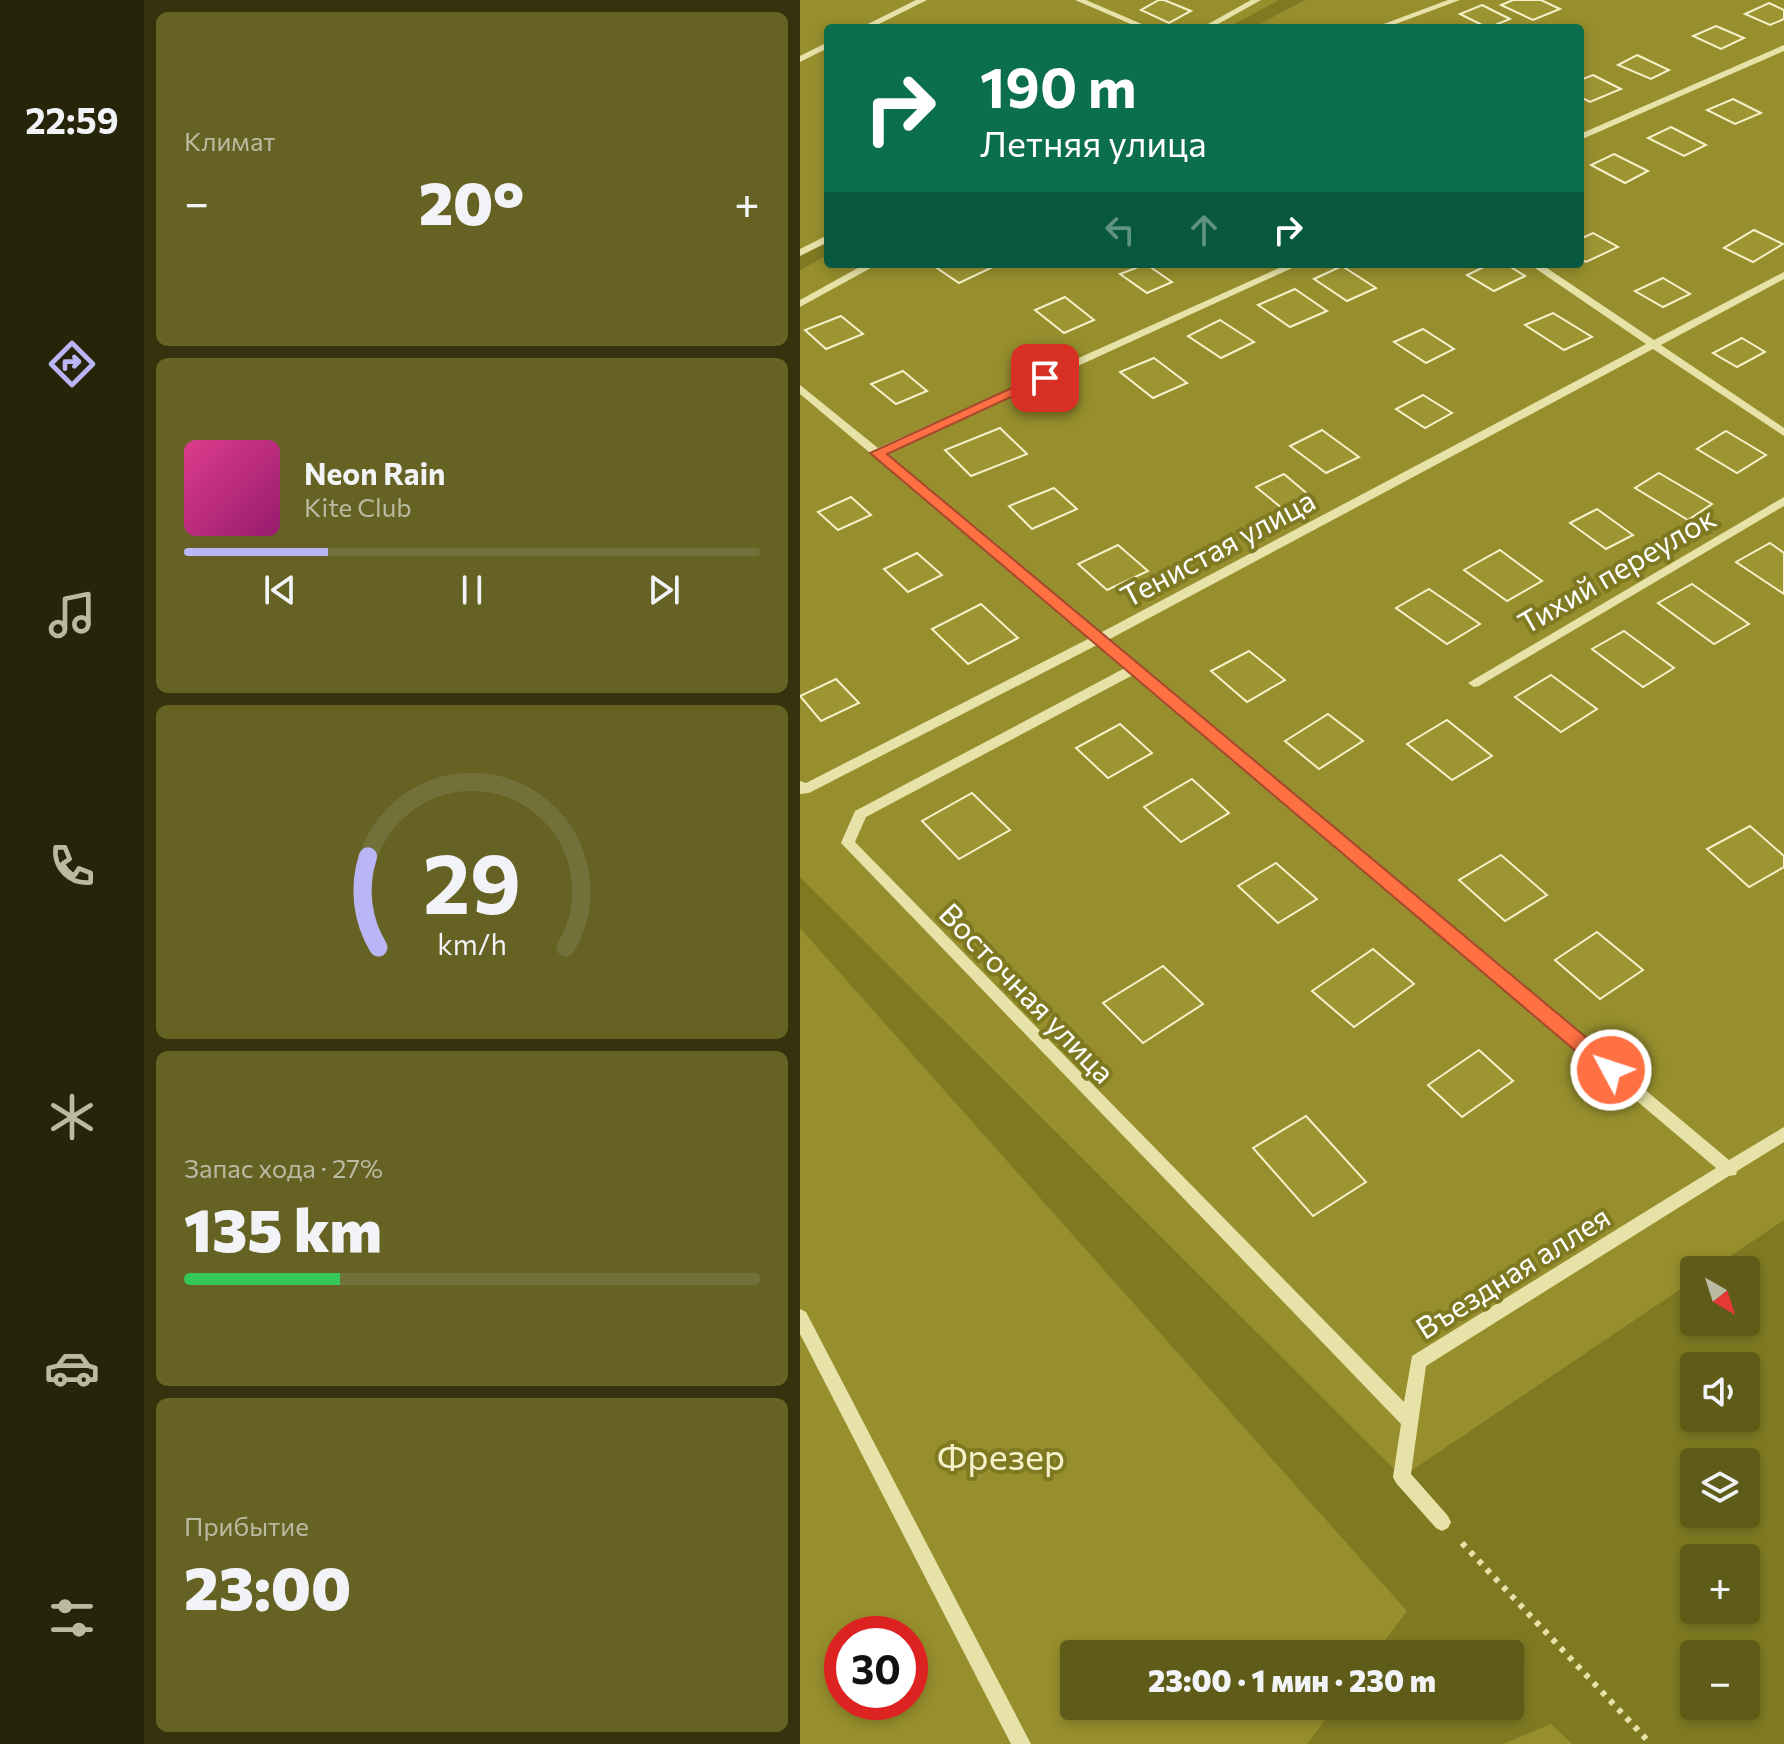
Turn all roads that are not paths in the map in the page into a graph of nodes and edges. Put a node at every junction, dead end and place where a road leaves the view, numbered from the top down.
1 (923, 0) edge
2 (1079, 0) edge
3 (1257, 0) edge
4 (1456, 0) edge
5 (872, 24) edge
6 (1137, 24) edge
7 (1212, 24) edge
8 (1388, 24) edge
9 (824, 47) edge
10 (1784, 48) edge
11 (800, 59) edge
12 (1584, 135) edge
13 (824, 240) edge
14 (800, 253) edge
15 (866, 268) edge
16 (1287, 268) edge
17 (1540, 268) edge
18 (1784, 275) edge
19 (800, 304) edge
20 (1652, 345) junction
21 (800, 388) edge
22 (1784, 433) edge
23 (877, 453) junction
24 (1784, 501) edge
25 (1099, 639) junction
26 (1133, 669) junction
27 (1474, 683) dead end
28 (802, 788) edge
29 (1784, 1134) edge
30 (1730, 1170) junction
31 (800, 1317) edge
32 (1410, 1421) junction
33 (1442, 1522) road end
34 (1021, 1744) edge

1 - 5 street
2 - 6 street
3 - 7 street
4 - 8 street
9 - 11 street
10 - 12 street
13 - 14 street
15 - 19 street
16 - 23 street
17 - 20 street
18 - 20 street, Тенистая улица
20 - 22 street
20 - 25 street, Тенистая улица
21 - 23 street
23 - 25 street
24 - 27 street, Тихий переулок
25 - 26 street
25 - 28 street, Тенистая улица
26 - 30 street
26 - 32 street, Восточная улица
29 - 30 street, Въездная аллея
30 - 32 street, Въездная аллея
31 - 34 street
32 - 33 street, Въездная аллея

